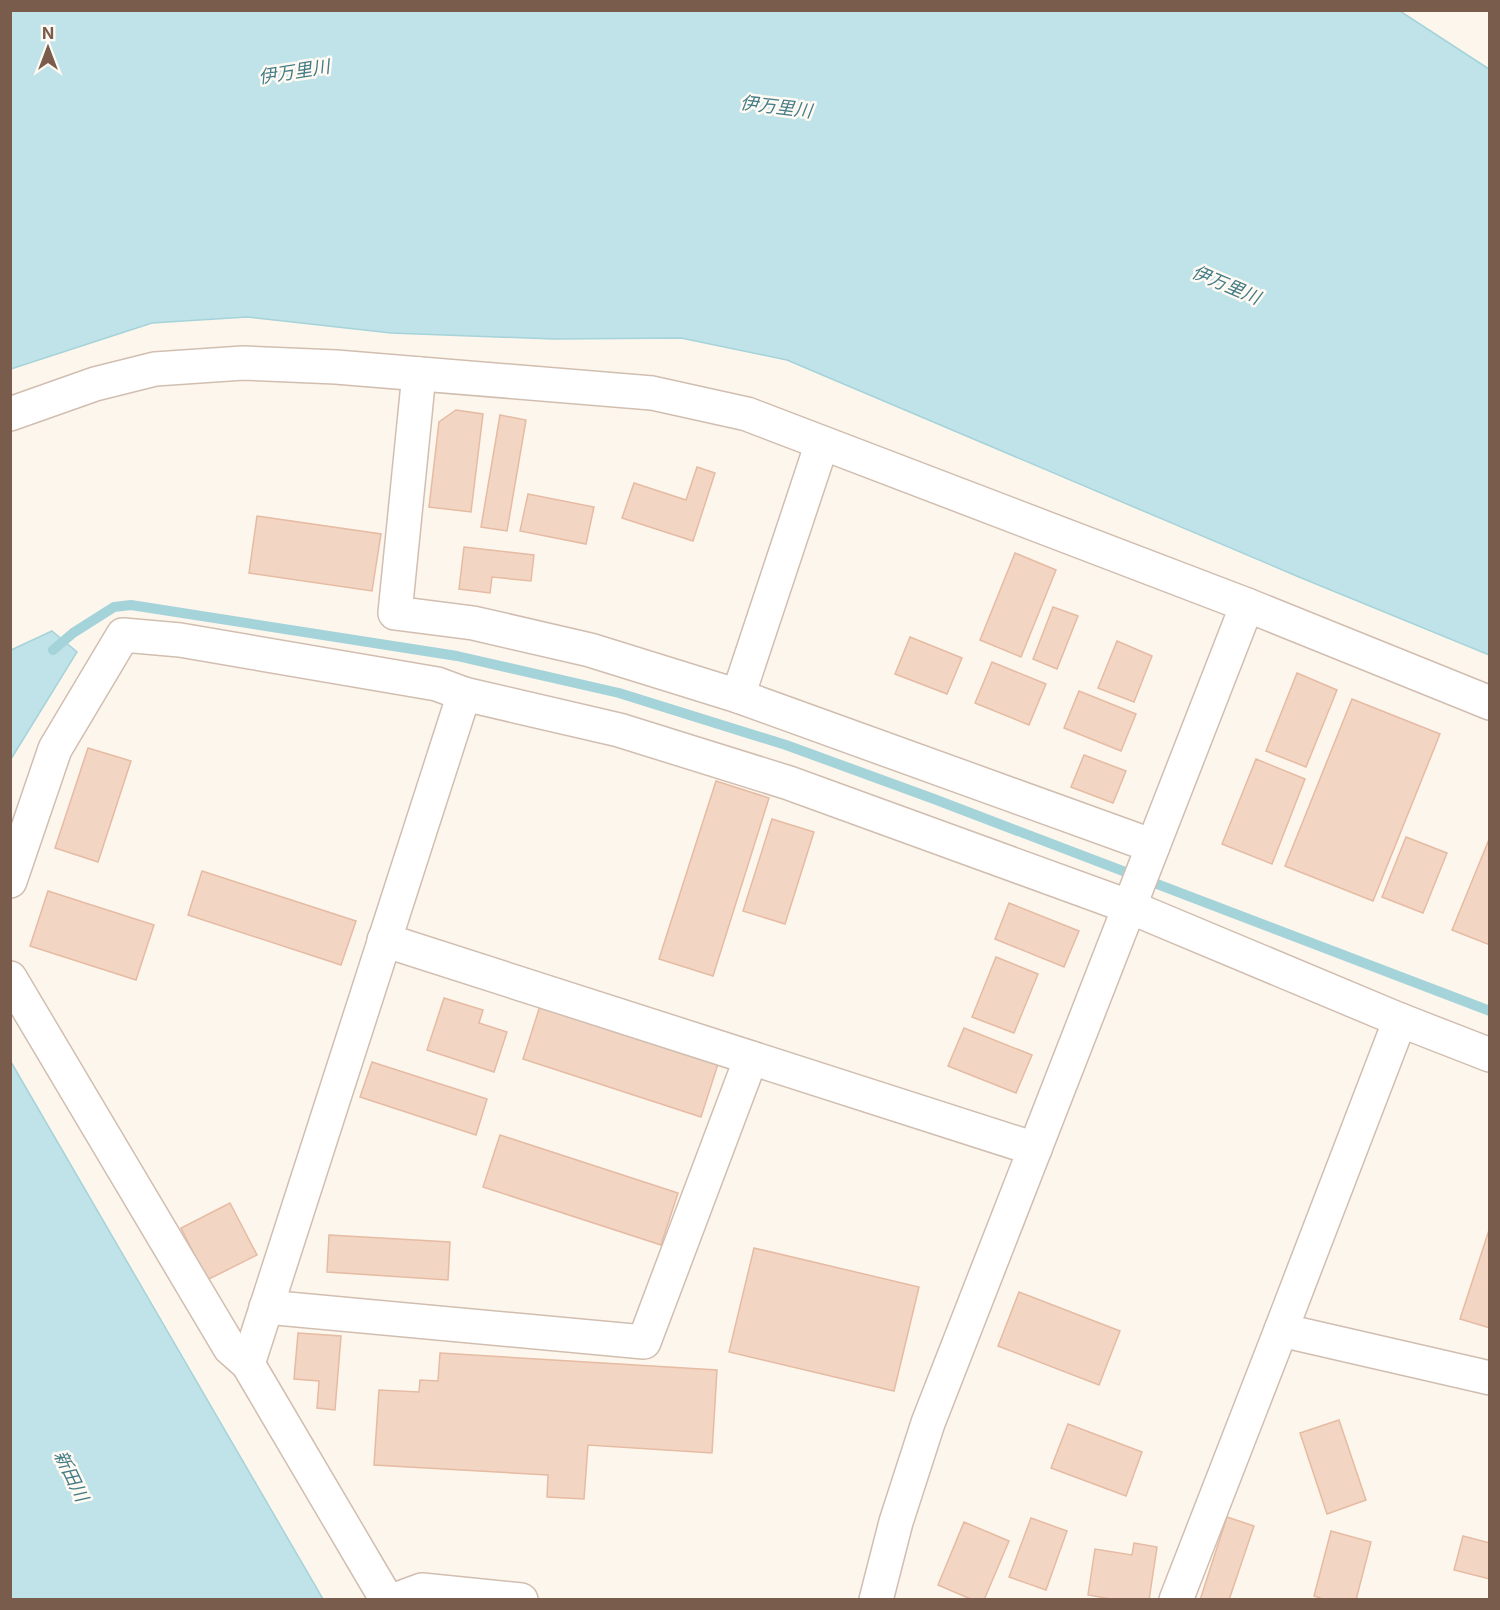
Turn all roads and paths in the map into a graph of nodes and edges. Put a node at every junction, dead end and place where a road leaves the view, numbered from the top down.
1 (419, 374) junction
2 (10, 414) edge
3 (822, 443) junction
4 (1247, 605) junction
5 (464, 694) junction
6 (738, 696) junction
7 (1490, 702) edge
8 (1153, 846) junction
9 (10, 881) edge
10 (1130, 907) junction
11 (384, 940) junction
12 (10, 978) edge
13 (1400, 1020) junction
14 (1490, 1055) edge
15 (751, 1058) junction
16 (1035, 1149) junction
17 (266, 1306) junction
18 (1281, 1330) junction
19 (248, 1364) junction
20 (1490, 1378) edge
21 (387, 1599) edge
22 (395, 1599) edge
23 (521, 1599) edge
24 (876, 1599) edge
25 (1176, 1599) edge

1 - 2 street
1 - 3 street
1 - 6 street
3 - 4 street
3 - 6 street
4 - 7 street
4 - 8 street
5 - 9 street
5 - 10 street
5 - 11 street
6 - 8 street
8 - 10 street
10 - 13 street
10 - 16 street
11 - 15 street
11 - 17 street
12 - 19 street
13 - 14 street
13 - 18 street
15 - 16 street
15 - 17 street
16 - 24 street
17 - 19 street
18 - 20 street
18 - 25 street
19 - 21 street
22 - 23 street

